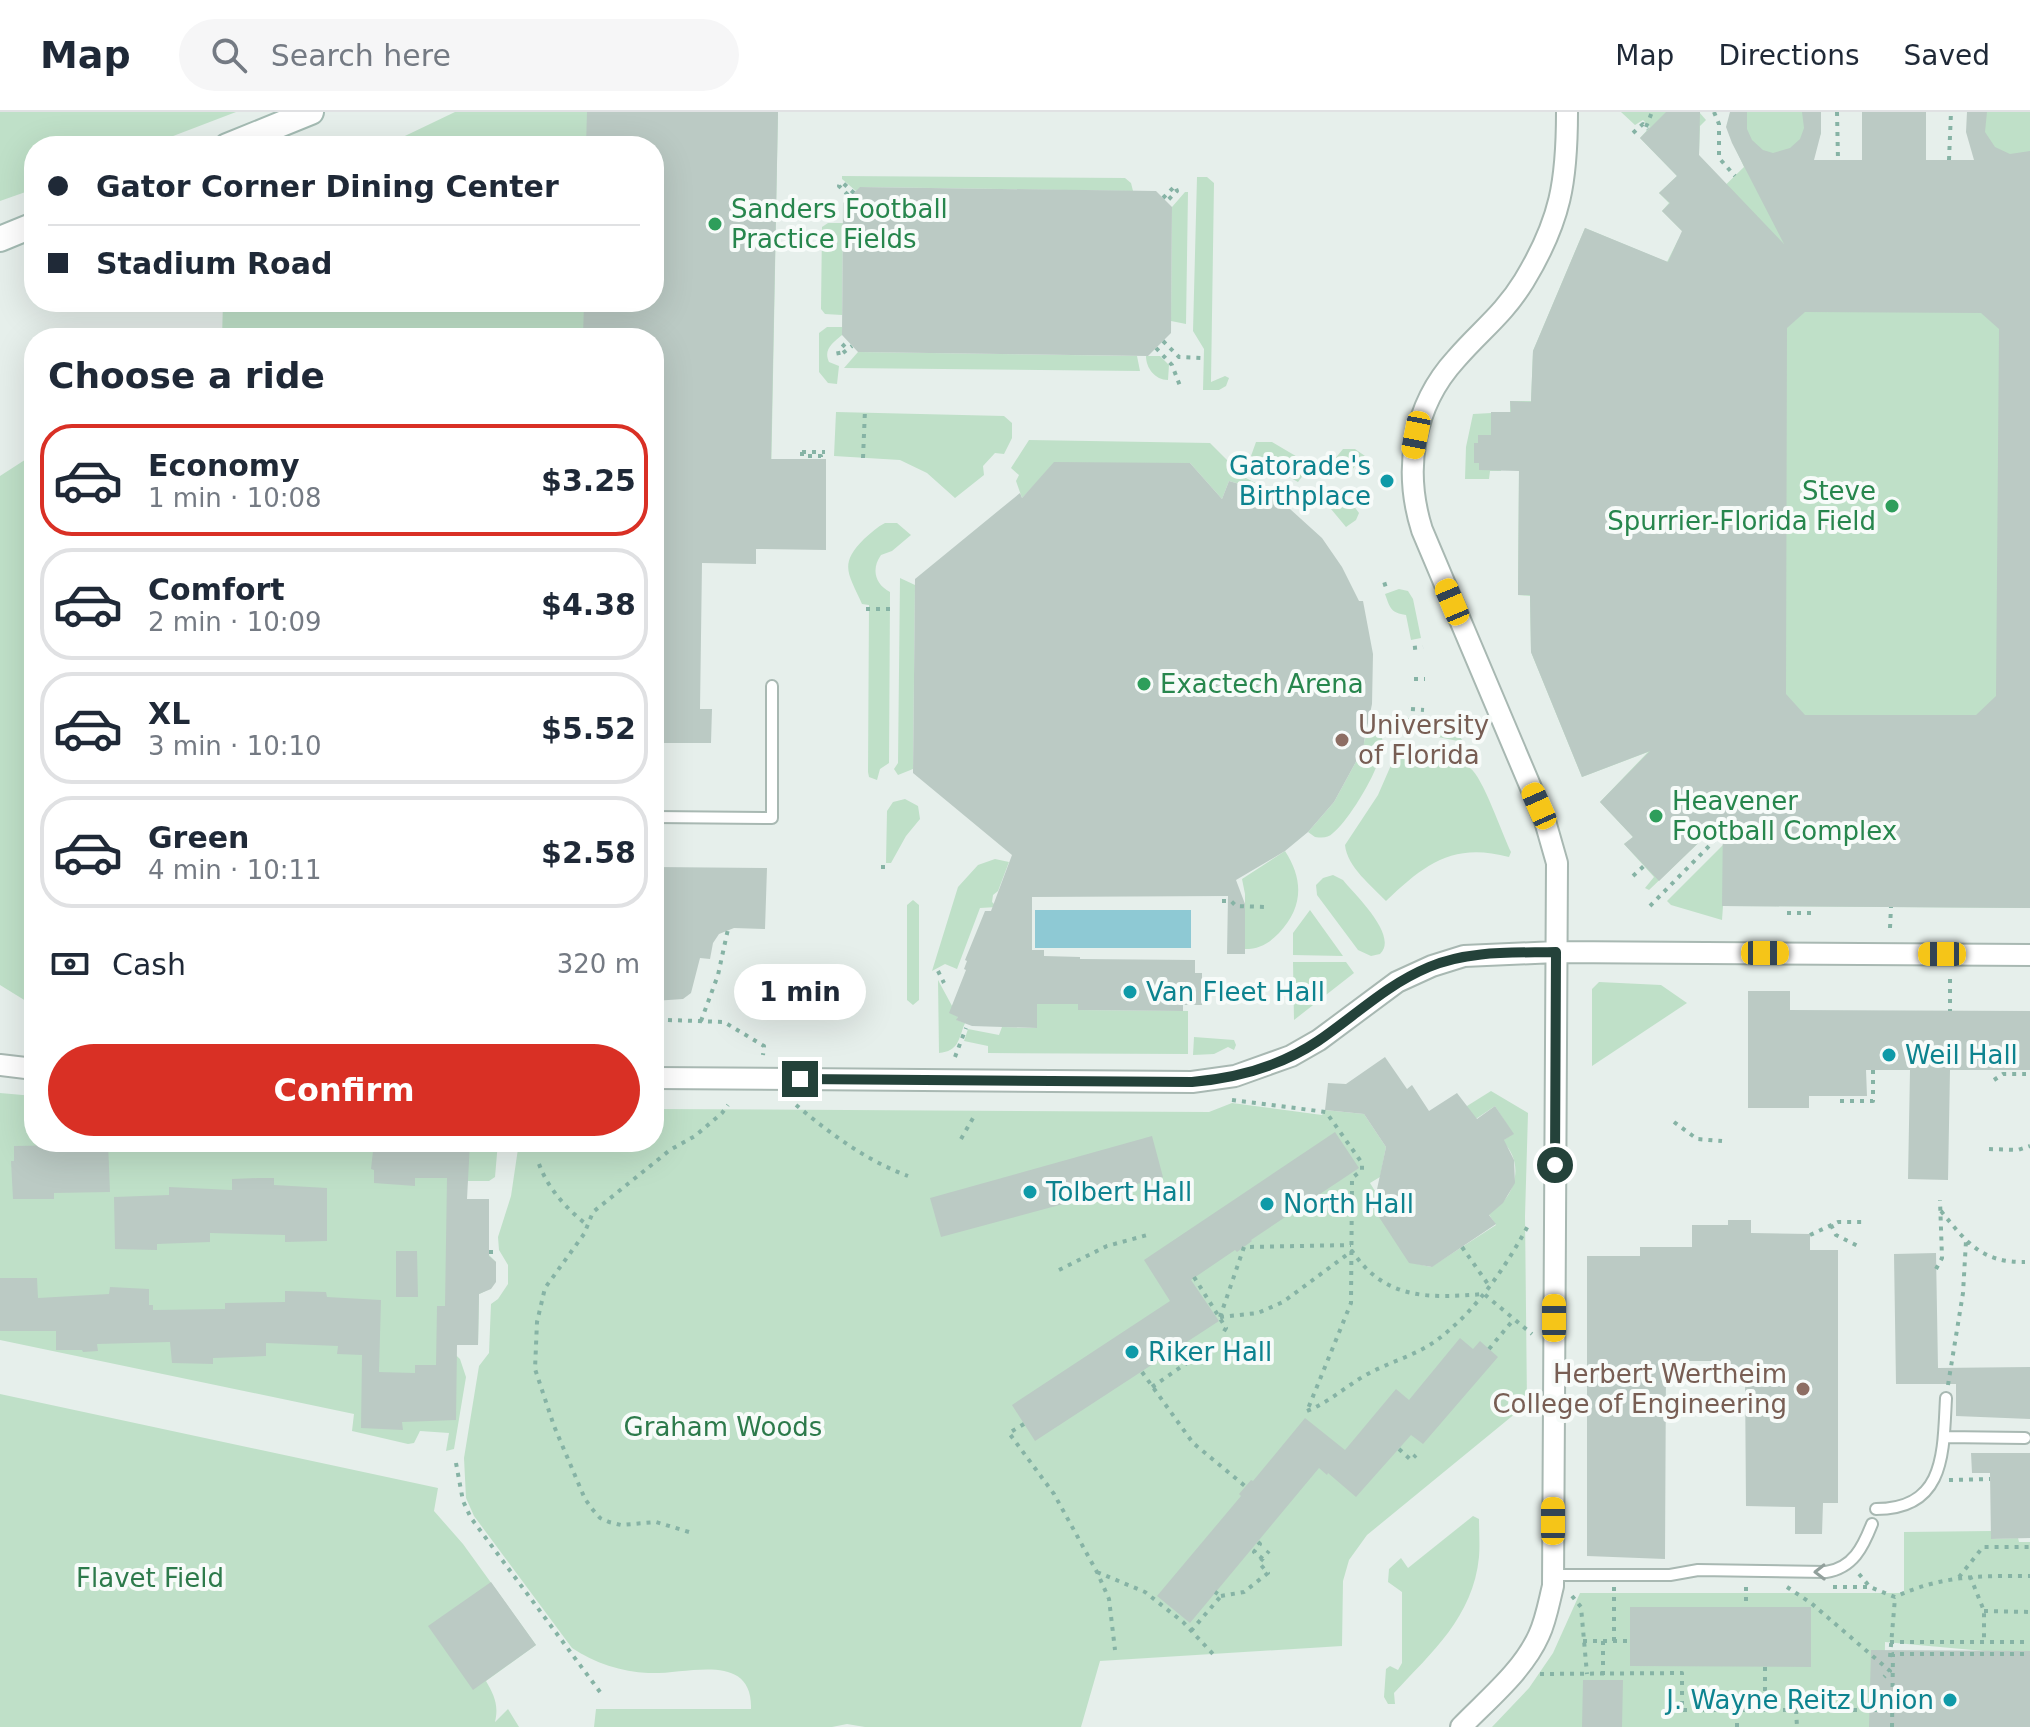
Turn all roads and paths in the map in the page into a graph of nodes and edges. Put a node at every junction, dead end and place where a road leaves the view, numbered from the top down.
1 (311, 112) edge
2 (1567, 112) edge
3 (1652, 112) edge
4 (1714, 112) edge
5 (1837, 112) edge
6 (1951, 112) edge
7 (1633, 133) dead end
8 (252, 136) edge
9 (1838, 160) dead end
10 (1949, 160) dead end
11 (1735, 176) dead end
12 (24, 229) edge
13 (0, 239) edge
14 (1163, 341) dead end
15 (845, 344) dead end
16 (852, 346) dead end
17 (1156, 348) dead end
18 (1201, 358) dead end
19 (1180, 386) dead end
20 (865, 410) dead end
21 (825, 452) dead end
22 (863, 458) dead end
23 (821, 459) dead end
24 (1389, 583) dead end
25 (1383, 585) dead end
26 (866, 609) dead end
27 (894, 609) dead end
28 (1423, 647) dead end
29 (1413, 648) dead end
30 (1414, 679) dead end
31 (1425, 679) dead end
32 (772, 686) dead end
33 (1411, 709) dead end
34 (1424, 710) dead end
35 (664, 817) edge
36 (1718, 837) dead end
37 (1644, 866) dead end
38 (881, 867) dead end
39 (891, 867) dead end
40 (1633, 876) dead end
41 (1222, 901) dead end
42 (1650, 906) dead end
43 (1266, 907) dead end
44 (1891, 907) dead end
45 (1787, 913) dead end
46 (1813, 913) dead end
47 (1890, 928) dead end
48 (728, 929) dead end
49 (1556, 952) junction
50 (2030, 955) edge
51 (938, 971) dead end
52 (1950, 979) dead end
53 (944, 983) dead end
54 (1950, 1011) dead end
55 (668, 1020) dead end
56 (701, 1021) junction
57 (966, 1028) dead end
58 (763, 1055) dead end
59 (955, 1057) dead end
60 (0, 1065) edge
61 (24, 1068) edge
62 (1873, 1070) dead end
63 (2026, 1074) dead end
64 (664, 1078) edge
65 (1994, 1080) dead end
66 (1232, 1100) dead end
67 (1840, 1101) dead end
68 (728, 1105) dead end
69 (796, 1105) dead end
70 (973, 1118) dead end
71 (1674, 1122) dead end
72 (961, 1139) dead end
73 (1722, 1141) dead end
74 (2030, 1146) edge
75 (1989, 1149) dead end
76 (539, 1164) dead end
77 (908, 1176) dead end
78 (1940, 1200) dead end
79 (1941, 1211) junction
80 (1530, 1222) dead end
81 (1862, 1222) dead end
82 (587, 1225) junction
83 (1831, 1225) junction
84 (1151, 1234) dead end
85 (1810, 1235) dead end
86 (1966, 1241) junction
87 (1462, 1247) dead end
88 (1860, 1247) dead end
89 (1352, 1248) junction
90 (2025, 1262) dead end
91 (1936, 1269) dead end
92 (1059, 1270) dead end
93 (1194, 1277) dead end
94 (1490, 1287) junction
95 (1484, 1294) junction
96 (1220, 1317) junction
97 (1514, 1319) junction
98 (1532, 1334) dead end
99 (1221, 1336) dead end
100 (1210, 1347) dead end
101 (1489, 1349) dead end
102 (1142, 1372) dead end
103 (1152, 1387) junction
104 (1946, 1398) joint
105 (1024, 1424) dead end
106 (1944, 1437) junction
107 (2025, 1438) dead end
108 (1399, 1449) dead end
109 (1416, 1455) dead end
110 (456, 1463) dead end
111 (1990, 1479) dead end
112 (1935, 1480) junction
113 (1245, 1486) dead end
114 (1876, 1509) dead end
115 (1872, 1524) dead end
116 (689, 1532) dead end
117 (1258, 1542) dead end
118 (2030, 1547) edge
119 (1269, 1551) dead end
120 (1263, 1559) junction
121 (1849, 1564) junction
122 (1097, 1572) junction
123 (1553, 1575) junction
124 (1970, 1576) junction
125 (2030, 1576) edge
126 (1959, 1577) junction
127 (1614, 1587) dead end
128 (1746, 1587) dead end
129 (1787, 1587) dead end
130 (1215, 1592) dead end
131 (1571, 1594) dead end
132 (1221, 1596) junction
133 (1895, 1597) junction
134 (1746, 1607) dead end
135 (1984, 1611) junction
136 (2030, 1612) edge
137 (1191, 1631) junction
138 (1583, 1641) junction
139 (1603, 1641) junction
140 (1614, 1641) junction
141 (1630, 1641) dead end
142 (1890, 1642) junction
143 (1984, 1642) junction
144 (2030, 1642) edge
145 (1115, 1650) dead end
146 (1213, 1654) dead end
147 (2030, 1654) edge
148 (1765, 1667) dead end
149 (1890, 1671) junction
150 (1534, 1674) dead end
151 (1587, 1674) junction
152 (1603, 1677) junction
153 (1884, 1677) dead end
154 (603, 1696) dead end
155 (1737, 1710) junction
156 (1765, 1710) junction
157 (1796, 1710) junction
158 (1889, 1710) junction
159 (1461, 1727) edge
160 (1737, 1727) edge
161 (1797, 1727) edge
162 (1890, 1727) edge

1 - 8 main road
2 - 49 street
3 - 7 path
4 - 11 path
5 - 9 path
6 - 10 path
12 - 13 main road
14 - 18 path
15 - 16 path
17 - 19 path
20 - 22 path
21 - 23 path
24 - 25 path
26 - 27 path
28 - 29 path
30 - 31 path
32 - 35 lane
33 - 34 path
36 - 42 path
37 - 40 path
38 - 39 path
41 - 43 path
44 - 47 path
45 - 46 path
48 - 56 path
49 - 50 street
49 - 64 street
49 - 123 street
51 - 53 path
52 - 54 path
55 - 56 path
56 - 58 path
57 - 59 path
60 - 61 street
62 - 67 path
63 - 65 path
66 - 89 path
68 - 82 path
69 - 77 path
70 - 72 path
71 - 73 path
74 - 75 path
76 - 82 path
78 - 79 path
79 - 86 path
79 - 91 path
80 - 94 path
81 - 83 path
82 - 116 path
83 - 85 path
83 - 88 path
84 - 92 path
86 - 90 path
86 - 104 path
87 - 94 path
89 - 95 path
89 - 95 path
89 - 96 path
89 - 96 path
93 - 96 path
94 - 95 path
95 - 97 path
96 - 99 path
97 - 98 path
97 - 101 path
100 - 103 path
102 - 103 path
103 - 113 path
104 - 106 lane
105 - 122 path
106 - 107 lane
106 - 112 lane
108 - 109 path
110 - 154 path
111 - 112 path
112 - 114 lane
115 - 121 lane
117 - 120 path
118 - 126 path
119 - 120 path
120 - 132 path
121 -> 123 lane
121 - 133 path
122 - 137 path
122 - 145 path
123 - 159 street
124 - 125 path
124 - 126 path
124 - 135 path
126 - 133 path
127 - 140 path
128 - 134 path
129 - 149 path
130 - 132 path
131 - 138 path
132 - 137 path
133 - 142 path
135 - 136 path
135 - 143 path
137 - 146 path
138 - 139 path
138 - 151 path
139 - 140 path
139 - 152 path
140 - 141 path
142 - 143 path
142 - 149 path
143 - 144 path
147 - 162 path
148 - 156 path
149 - 153 path
149 - 158 path
150 - 151 path
151 - 152 path
152 - 155 path
155 - 156 path
155 - 160 path
156 - 157 path
157 - 158 path
157 - 161 path
158 - 162 path

